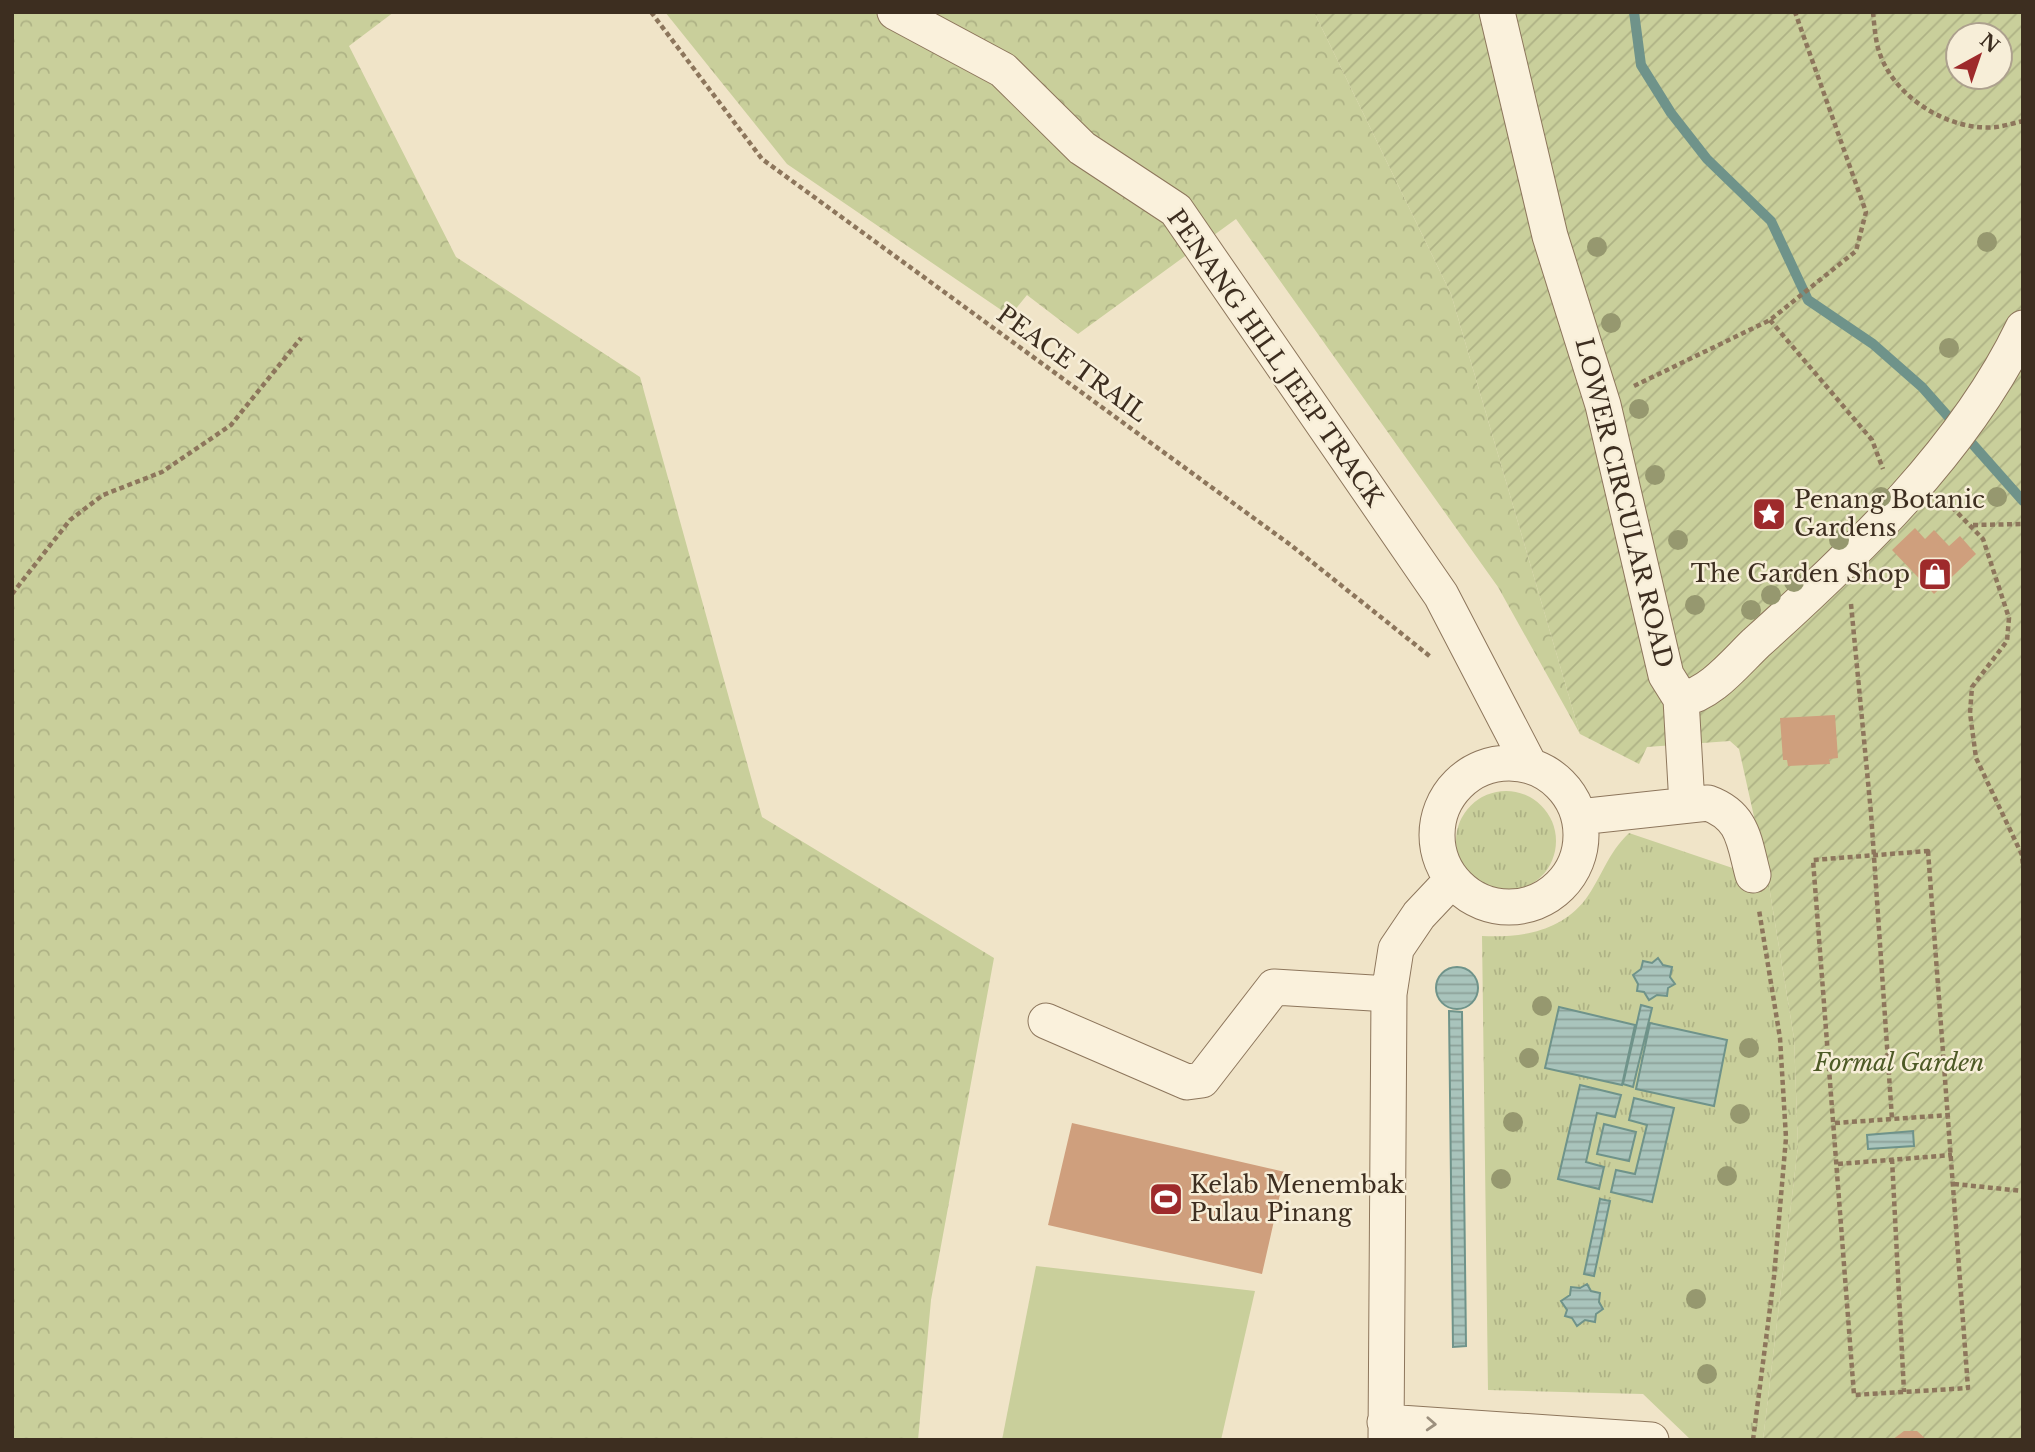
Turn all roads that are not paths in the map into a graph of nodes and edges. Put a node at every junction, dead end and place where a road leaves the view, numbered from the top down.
1 (895, 12) edge
2 (1497, 12) edge
3 (2023, 328) edge
4 (1681, 699) junction
5 (1530, 766) junction
6 (1688, 805) junction
7 (1579, 817) junction
8 (1753, 875) road end
9 (1452, 880) junction
10 (1389, 994) junction
11 (1046, 1021) dead end
12 (1386, 1431) edge
13 (1472, 1433) edge
14 (1651, 1440) edge

1 - 5 street, PENANG HILL JEEP TRACK
2 - 4 street, LOWER CIRCULAR ROAD
3 - 4 street, LOWER CIRCULAR ROAD
4 - 6 street
5 - 7 street
5 - 9 street
6 - 7 street
6 - 8 street
7 - 9 street
9 - 10 street
10 - 11 street
10 - 12 street
12 -> 13 street
13 - 14 street

